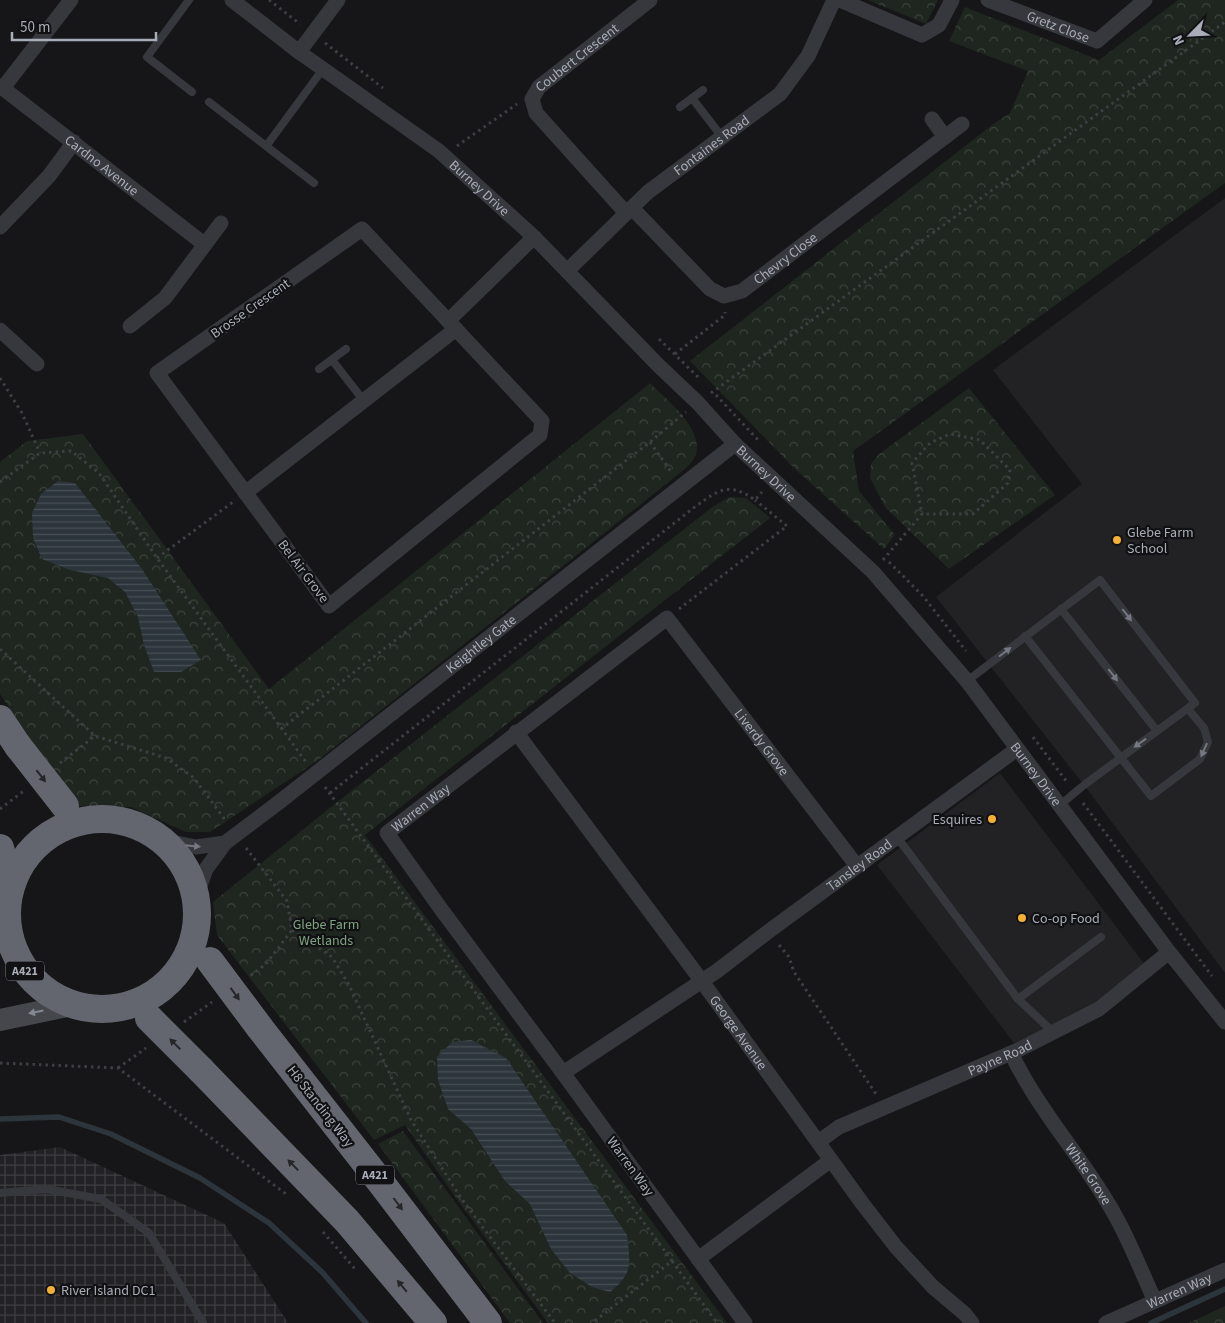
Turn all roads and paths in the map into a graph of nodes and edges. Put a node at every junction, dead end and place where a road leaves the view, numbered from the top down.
1 (71, 0) edge
2 (189, 0) edge
3 (232, 0) edge
4 (338, 0) edge
5 (650, 0) edge
6 (834, 0) edge
7 (840, 0) edge
8 (952, 0) edge
9 (988, 0) edge
10 (1145, 0) edge
11 (1225, 22) edge
12 (299, 52) junction
13 (323, 69) junction
14 (1, 87) edge
15 (703, 90) dead end
16 (192, 92) dead end
17 (692, 98) junction
18 (532, 99) junction
19 (209, 102) dead end
20 (680, 107) dead end
21 (932, 119) dead end
22 (962, 124) dead end
23 (722, 137) junction
24 (945, 137) junction
25 (74, 142) junction
26 (266, 145) junction
27 (444, 156) junction
28 (314, 183) dead end
29 (629, 211) junction
30 (221, 223) dead end
31 (0, 227) edge
32 (534, 237) junction
33 (204, 244) junction
34 (567, 271) junction
35 (724, 296) junction
36 (452, 325) junction
37 (130, 326) dead end
38 (0, 330) edge
39 (346, 350) dead end
40 (675, 354) dead end
41 (332, 360) junction
42 (38, 364) dead end
43 (319, 369) dead end
44 (0, 378) edge
45 (707, 396) dead end
46 (364, 401) junction
47 (683, 415) dead end
48 (650, 442) junction
49 (735, 444) junction
50 (40, 453) junction
51 (673, 474) dead end
52 (0, 482) edge
53 (763, 492) dead end
54 (245, 493) junction
55 (755, 500) junction
56 (922, 514) junction
57 (158, 558) junction
58 (874, 572) junction
59 (1061, 609) junction
60 (667, 618) junction
61 (1025, 636) junction
62 (0, 649) edge
63 (966, 681) junction
64 (1188, 709) junction
65 (0, 719) edge
66 (281, 729) junction
67 (1157, 731) junction
68 (516, 732) junction
69 (1018, 749) junction
70 (1121, 758) junction
71 (308, 764) dead end
72 (324, 786) dead end
73 (204, 791) dead end
74 (330, 793) junction
75 (1060, 805) junction
76 (72, 814) junction
77 (897, 837) junction
78 (162, 840) junction
79 (225, 843) junction
80 (0, 849) edge
81 (857, 866) junction
82 (10, 885) junction
83 (196, 897) junction
84 (3, 921) edge
85 (292, 930) dead end
86 (769, 931) junction
87 (195, 934) junction
88 (1101, 937) dead end
89 (1169, 952) junction
90 (701, 980) junction
91 (1018, 999) junction
92 (72, 1005) junction
93 (140, 1011) junction
94 (0, 1020) edge
95 (1225, 1022) edge
96 (1053, 1032) junction
97 (1011, 1053) junction
98 (0, 1063) edge
99 (564, 1073) junction
100 (885, 1107) junction
101 (818, 1142) junction
102 (831, 1160) junction
103 (0, 1192) edge
104 (289, 1196) dead end
105 (316, 1225) dead end
106 (698, 1259) junction
107 (672, 1261) junction
108 (355, 1270) dead end
109 (1225, 1270) edge
110 (1155, 1301) junction
111 (204, 1323) edge
112 (433, 1323) edge
113 (488, 1323) edge
114 (555, 1323) edge
115 (592, 1323) edge
116 (717, 1323) edge
117 (745, 1323) edge
118 (972, 1323) edge
119 (1106, 1323) edge

1 - 14 street
2 - 16 lane
3 - 12 street, Burney Drive
4 - 12 street
5 - 18 street, Coubert Crescent
6 - 23 street, Fontaines Road
7 - 8 street
9 - 10 street, Gretz Close
11 - 45 path
12 - 13 street, Burney Drive
13 - 26 lane
13 - 27 street, Burney Drive
14 - 25 street, Cardno Avenue
15 - 17 lane
17 - 20 lane
17 - 23 lane
18 - 27 path
18 - 29 street, Coubert Crescent
19 - 26 lane
21 - 24 street
22 - 24 street, Chevry Close
23 - 29 street, Fontaines Road
24 - 35 street, Chevry Close
25 - 31 street
25 - 33 street, Cardno Avenue
26 - 28 lane
27 - 32 street, Burney Drive
29 - 34 street, Fontaines Road
29 - 35 street
30 - 33 street
32 - 34 street, Burney Drive
32 - 36 street
33 - 37 street
34 - 49 street, Burney Drive
35 - 40 path
36 - 46 street
36 - 54 street, Brosse Crescent
36 - 54 street, Bel Air Grove
38 - 42 street
39 - 41 lane
41 - 43 lane
41 - 46 lane
44 - 50 path
46 - 54 street
47 - 48 path
48 - 51 path
48 - 66 path
49 - 58 street, Burney Drive
49 - 79 street, Keightley Gate, bridge
50 - 52 path
50 - 57 path
53 - 55 path
54 - 57 path
55 - 60 path
55 - 74 path
56 - 56 path
56 - 58 path
57 - 66 path
58 - 63 street, Burney Drive
59 - 61 lane
59 -> 64 lane
59 -> 67 lane
60 - 68 street, Warren Way
60 - 81 street, Liverdy Grove
63 -> 61 lane
61 - 70 lane
62 - 73 path
63 - 69 street, Burney Drive
64 - 67 lane
64 -> 70 lane
65 -> 76 highway, bridge
66 - 71 path
67 -> 70 lane
68 - 90 street, George Avenue
68 - 99 street, Warren Way
69 - 75 street, Burney Drive
69 - 77 street, Tansley Road
70 - 75 lane
72 - 74 path
74 - 107 path
75 - 89 street, Burney Drive
76 - 78 highway, A421
76 - 82 highway, A421
77 - 81 street, Tansley Road
77 - 91 lane
78 -> 79 street, Keightley Gate
78 - 83 highway, A421
79 - 83 street, Keightley Gate
80 - 82 highway, A421
81 - 86 street, Tansley Road
82 - 84 highway, A421
83 - 87 highway, A421
84 - 92 highway, A421
85 - 114 path
86 - 90 street, Tansley Road
86 - 100 path
87 - 93 highway, A421
87 -> 113 highway, H8 Standing Way / A421, bridge
88 - 91 lane
89 - 95 street, Burney Drive
89 - 96 street, Payne Road
90 - 99 street
90 - 101 street, George Avenue
91 - 96 lane
92 - 93 highway, A421
92 -> 94 street
112 -> 93 highway, bridge
96 - 97 street, Payne Road
97 - 100 street, Payne Road
97 - 110 street, White Grove
98 - 104 path
99 - 106 street, Warren Way
100 - 101 street, Payne Road
101 - 102 street, George Avenue
102 - 106 street
102 - 118 street, George Avenue
103 - 111 lane
105 - 108 path
106 - 117 street, Warren Way
107 - 115 path
107 - 116 path
109 - 110 street, Warren Way
110 - 119 street, Warren Way

